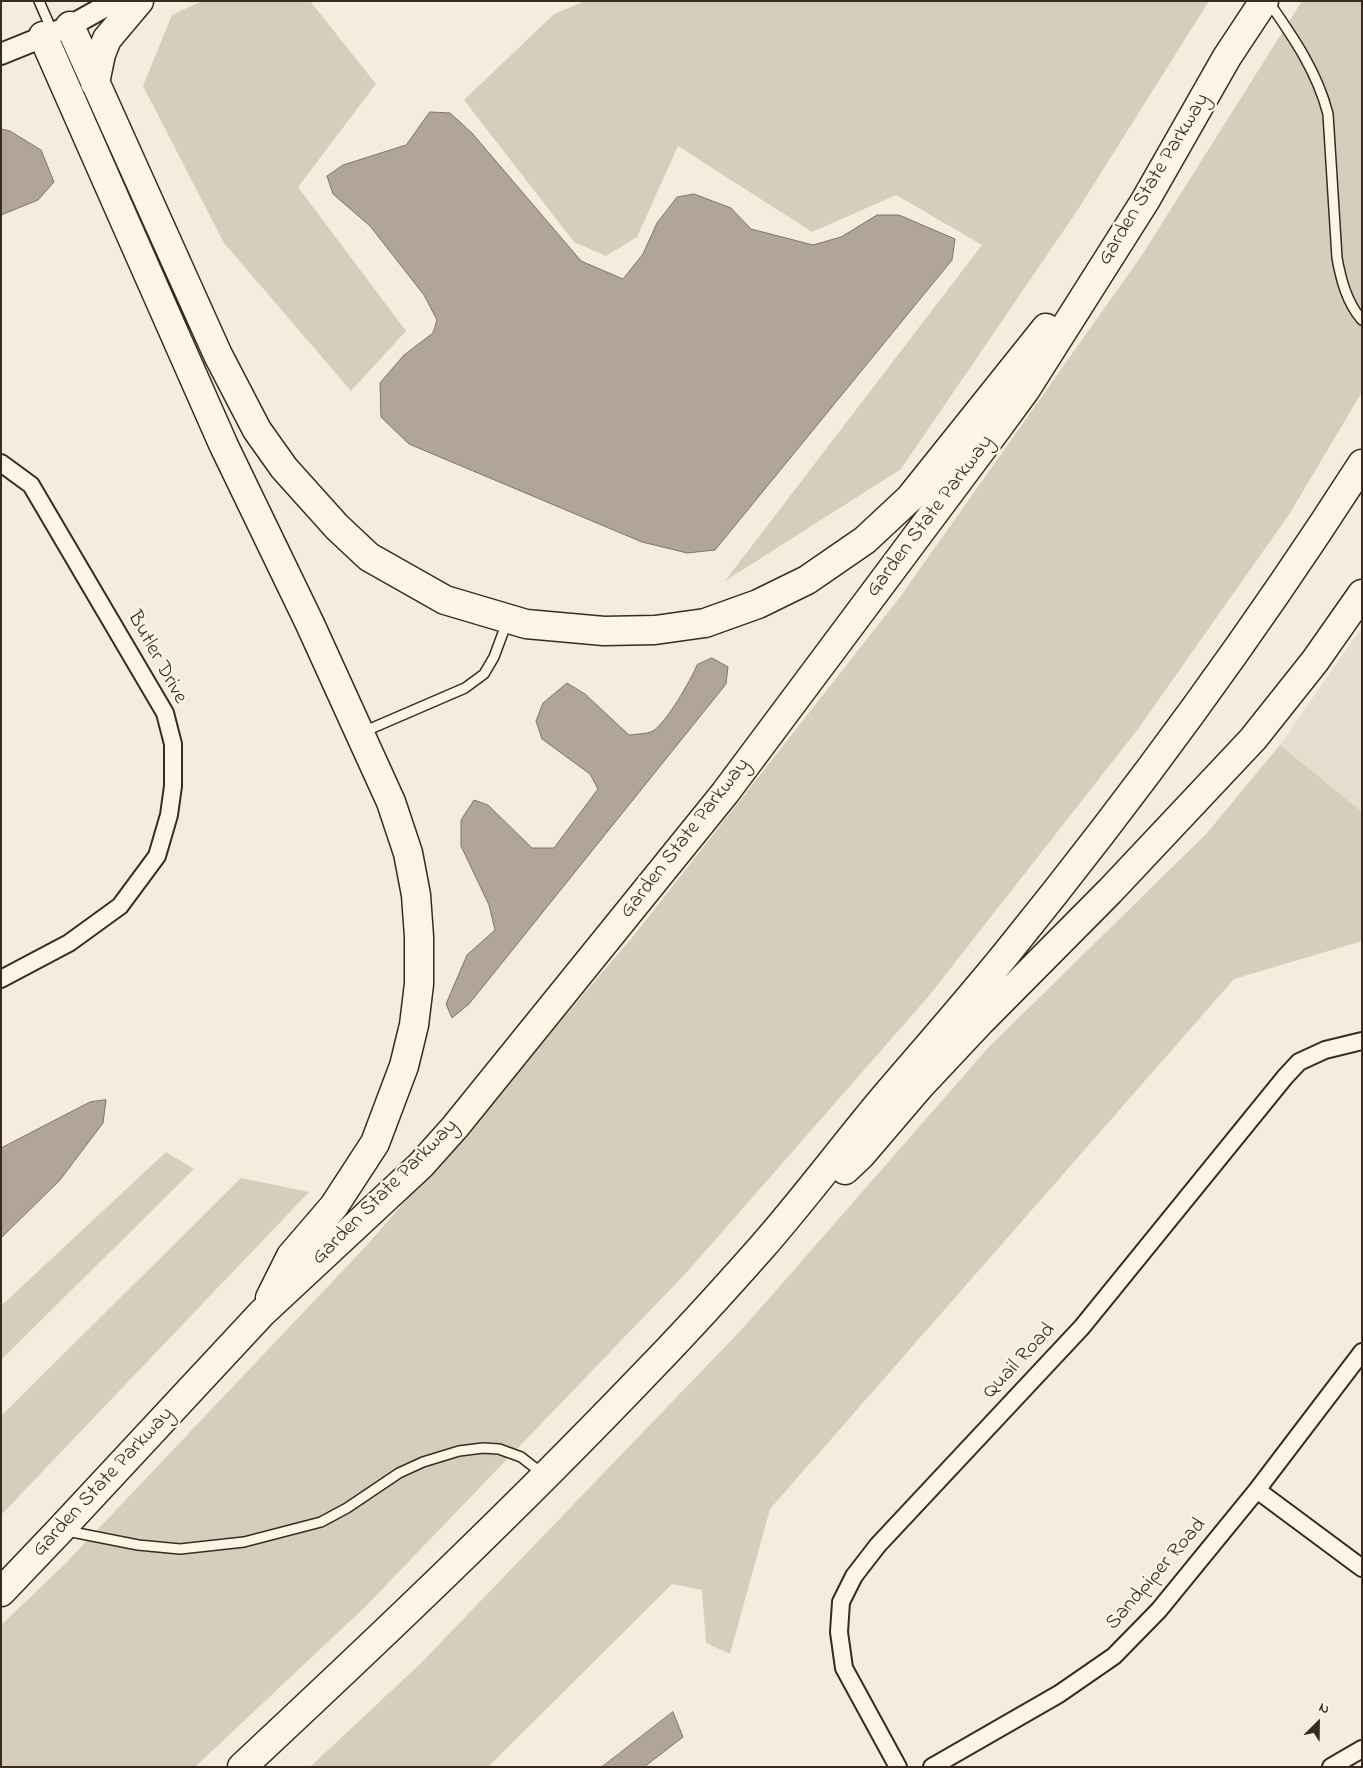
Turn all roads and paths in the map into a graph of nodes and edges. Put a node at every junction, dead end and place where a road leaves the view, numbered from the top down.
1 (39, 1) edge
2 (115, 1) edge
3 (139, 1) edge
4 (1264, 1) edge
5 (1268, 1) edge
6 (55, 32) junction
7 (1, 54) edge
8 (95, 83) junction
9 (1145, 200) junction
10 (1362, 320) edge
11 (1, 463) edge
12 (1362, 464) edge
13 (1362, 594) edge
14 (508, 619) junction
15 (360, 733) junction
16 (1, 979) edge
17 (1362, 1041) edge
18 (796, 1207) junction
19 (262, 1313) junction
20 (1362, 1352) edge
21 (545, 1476) junction
22 (1257, 1490) junction
23 (62, 1530) junction
24 (1362, 1568) edge
25 (1, 1592) edge
26 (1362, 1749) edge
27 (242, 1767) edge
28 (898, 1767) edge
29 (932, 1767) edge
30 (1331, 1767) edge

1 - 6 lane
2 - 6 street
3 - 8 highway
4 - 9 highway, Garden State Parkway
5 - 10 lane
6 - 7 street
6 - 8 highway
6 - 15 highway
8 - 14 highway
9 - 14 highway
9 - 19 highway, Garden State Parkway
11 - 16 street, Butler Drive
12 - 18 highway
13 - 18 highway
14 - 15 lane
15 - 19 highway
17 - 28 street, Quail Road
18 - 21 highway
19 - 23 highway, Garden State Parkway
20 - 22 street, Sandpiper Road
21 - 23 lane
21 - 27 highway
22 - 24 street
22 - 29 street, Sandpiper Road
23 - 25 highway, Garden State Parkway
26 - 30 street

